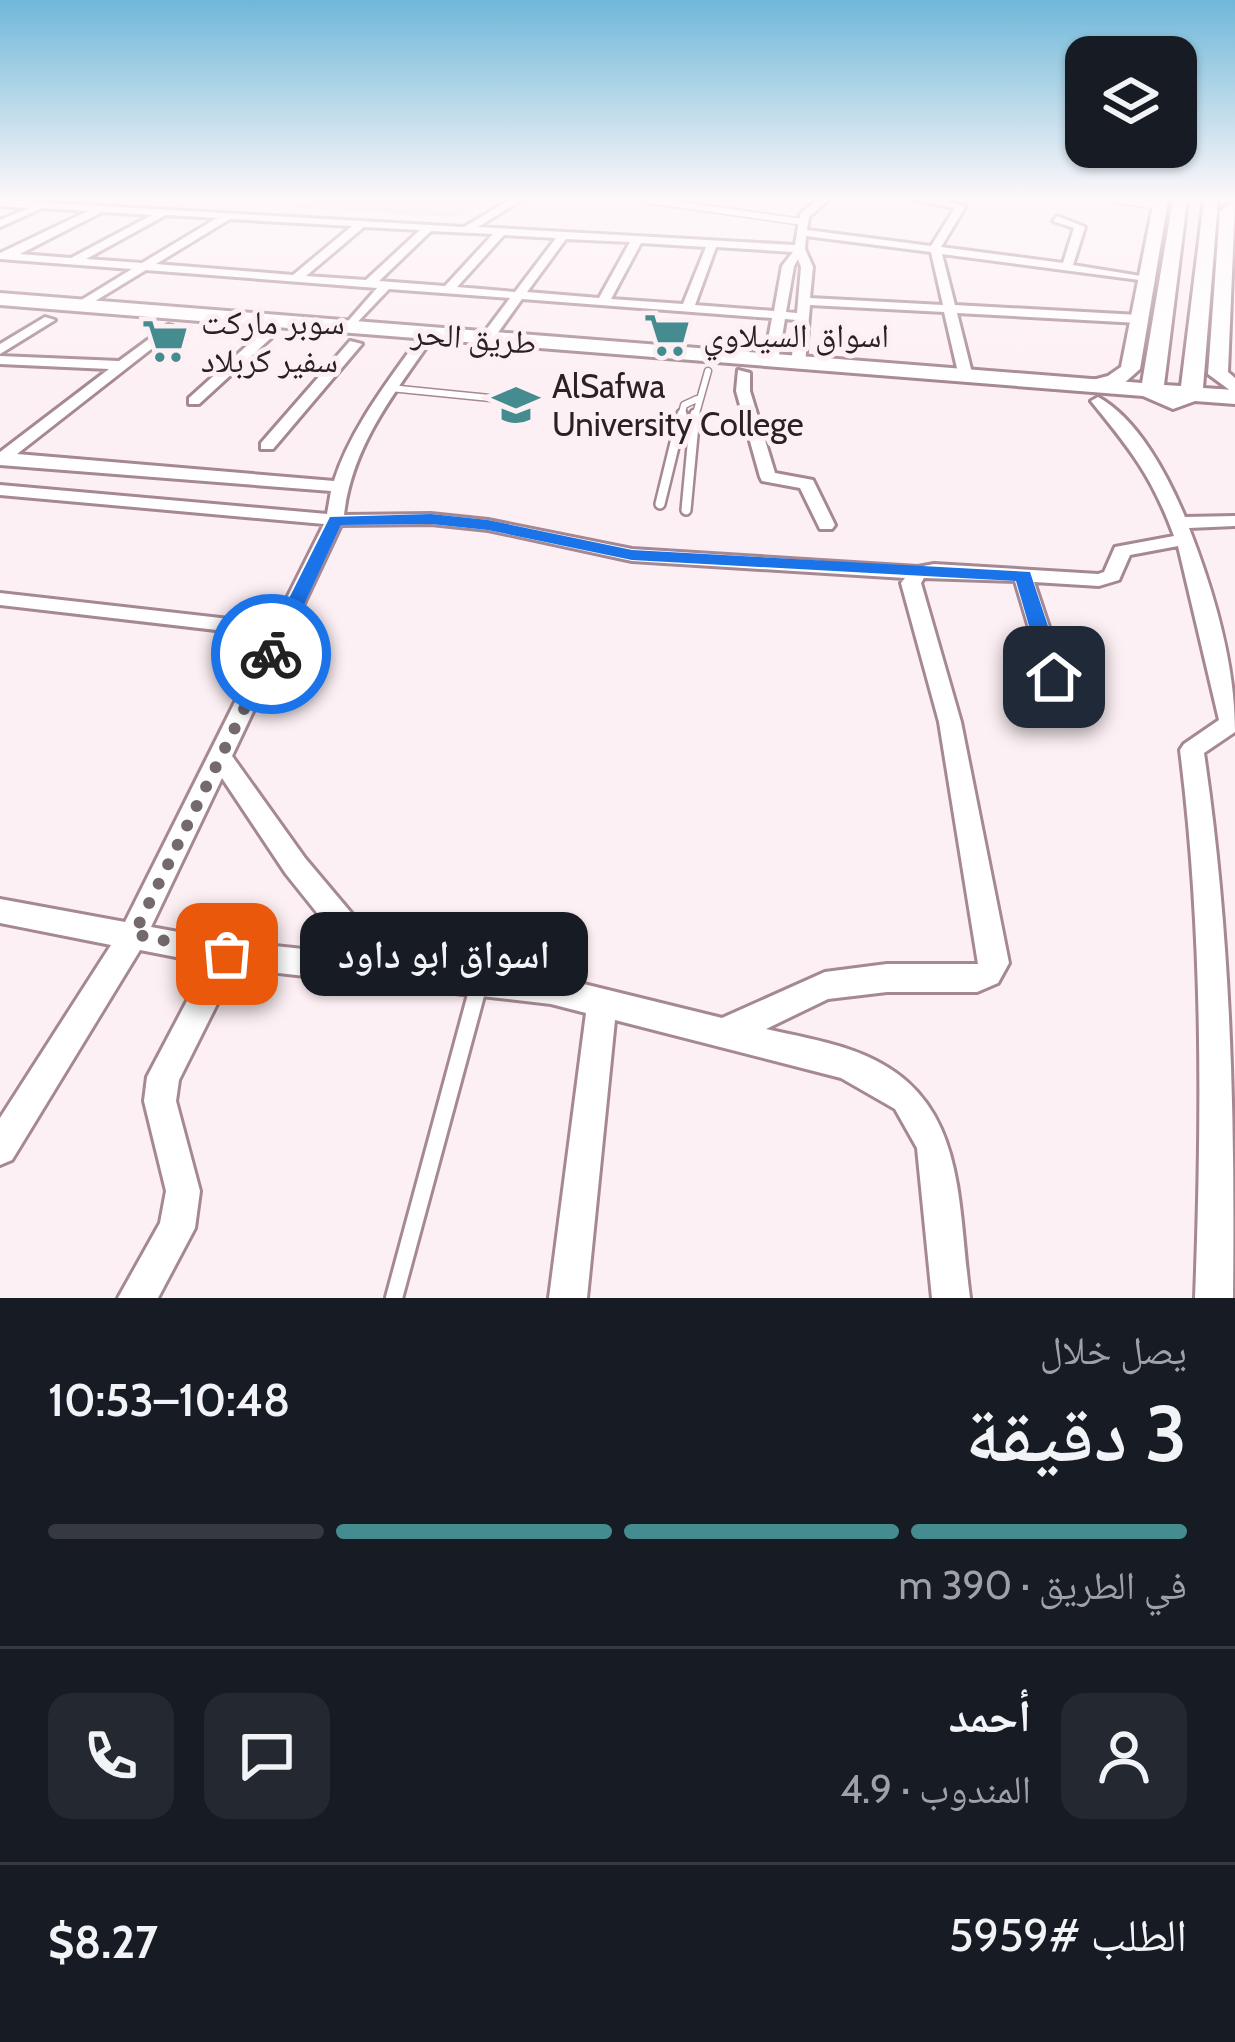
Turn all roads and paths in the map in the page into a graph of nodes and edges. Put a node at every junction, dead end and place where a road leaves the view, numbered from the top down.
1 (57, 261) edge
2 (155, 261) edge
3 (316, 261) edge
4 (394, 261) edge
5 (475, 261) edge
6 (545, 261) edge
7 (625, 261) edge
8 (706, 261) edge
9 (790, 261) edge
10 (805, 261) edge
11 (938, 261) edge
12 (1022, 261) edge
13 (1069, 261) edge
14 (1155, 261) edge
15 (1164, 261) edge
16 (1210, 261) edge
17 (1216, 261) edge
18 (74, 262) joint
19 (145, 267) junction
20 (1067, 267) junction
21 (295, 278) junction
22 (1147, 278) junction
23 (369, 284) junction
24 (386, 286) junction
25 (448, 290) junction
26 (520, 296) junction
27 (0, 299) edge
28 (805, 301) junction
29 (602, 302) junction
30 (82, 305) junction
31 (688, 308) junction
32 (950, 310) junction
33 (0, 316) edge
34 (780, 316) junction
35 (803, 317) junction
36 (1139, 319) junction
37 (49, 320) junction
38 (168, 329) junction
39 (257, 330) junction
40 (351, 336) junction
41 (487, 338) junction
42 (418, 349) junction
43 (0, 350) edge
44 (0, 360) edge
45 (771, 362) junction
46 (798, 364) junction
47 (122, 365) junction
48 (708, 371) junction
49 (743, 374) junction
50 (928, 381) junction
51 (964, 384) junction
52 (390, 388) junction
53 (1235, 388) edge
54 (1095, 393) junction
55 (1235, 397) edge
56 (697, 399) junction
57 (1172, 400) junction
58 (194, 401) dead end
59 (519, 401) dead end
60 (1235, 411) edge
61 (267, 446) dead end
62 (1, 459) edge
63 (336, 486) junction
64 (0, 490) edge
65 (660, 504) dead end
66 (686, 510) dead end
67 (335, 520) junction
68 (1235, 521) edge
69 (826, 525) dead end
70 (1181, 531) junction
71 (918, 573) junction
72 (1023, 576) junction
73 (0, 599) edge
74 (282, 631) junction
75 (1054, 677) dead end
76 (1233, 727) edge
77 (220, 757) junction
78 (0, 911) edge
79 (134, 934) junction
80 (227, 954) junction
81 (380, 968) junction
82 (480, 981) junction
83 (602, 1001) junction
84 (725, 1032) junction
85 (0, 1148) edge
86 (137, 1298) edge
87 (394, 1298) edge
88 (568, 1298) edge
89 (951, 1298) edge
90 (1214, 1298) edge

1 - 18 street
2 - 19 street
3 - 21 street
4 - 23 street
5 - 25 street
6 - 26 street
7 - 29 street
8 - 31 street
9 - 34 street
10 - 28 street
11 - 32 street
12 - 20 street
13 - 20 street
14 - 22 street
15 - 57 main road
16 - 57 main road
17 - 53 street
18 - 19 street
19 - 21 street
19 - 30 street
20 - 22 street
21 - 23 street
22 - 36 street
23 - 24 street
24 - 25 street
24 - 40 street
25 - 26 street
26 - 29 street
26 - 41 street
27 - 30 main road, طريق الحر
28 - 32 street
28 - 35 street
29 - 31 street
30 - 39 main road, طريق الحر
31 - 34 street
32 - 36 street
32 - 51 street
33 - 37 main road, طريق الحر
34 - 35 street
34 - 45 street
35 - 46 street
36 - 54 street
37 - 38 main road, طريق الحر
37 - 43 street
38 - 39 main road, طريق الحر
38 - 47 street
39 - 40 main road, طريق الحر
39 - 58 street
40 - 41 main road, طريق الحر
40 - 42 main road, طريق الحر
40 - 61 street
41 - 45 main road, طريق الحر
42 - 48 main road, طريق الحر
42 - 52 street
44 - 47 street
45 - 46 main road, طريق الحر
46 - 50 main road, طريق الحر
47 - 62 street
48 - 49 main road, طريق الحر
48 - 56 lane
49 - 50 main road, طريق الحر
49 - 69 street
50 - 51 main road, طريق الحر
51 - 54 main road, طريق الحر
52 - 59 lane
52 - 63 street
54 - 57 main road, طريق الحر
54 - 70 street
55 - 57 main road, طريق الحر
56 - 65 lane
56 - 66 lane
57 - 60 main road, طريق الحر
62 - 63 street
63 - 67 street
64 - 67 street
67 - 71 street
67 - 74 street
68 - 70 street
70 - 72 street
70 - 76 street
71 - 72 street
71 - 84 street
72 - 75 street
73 - 74 street
74 - 77 street
76 - 90 street
77 - 79 street
77 - 81 street
78 - 79 street
79 - 80 street
79 - 85 street
80 - 81 street
80 - 86 street
81 - 82 street
82 - 83 street
82 - 87 lane
83 - 84 street
83 - 88 street
84 - 89 street

